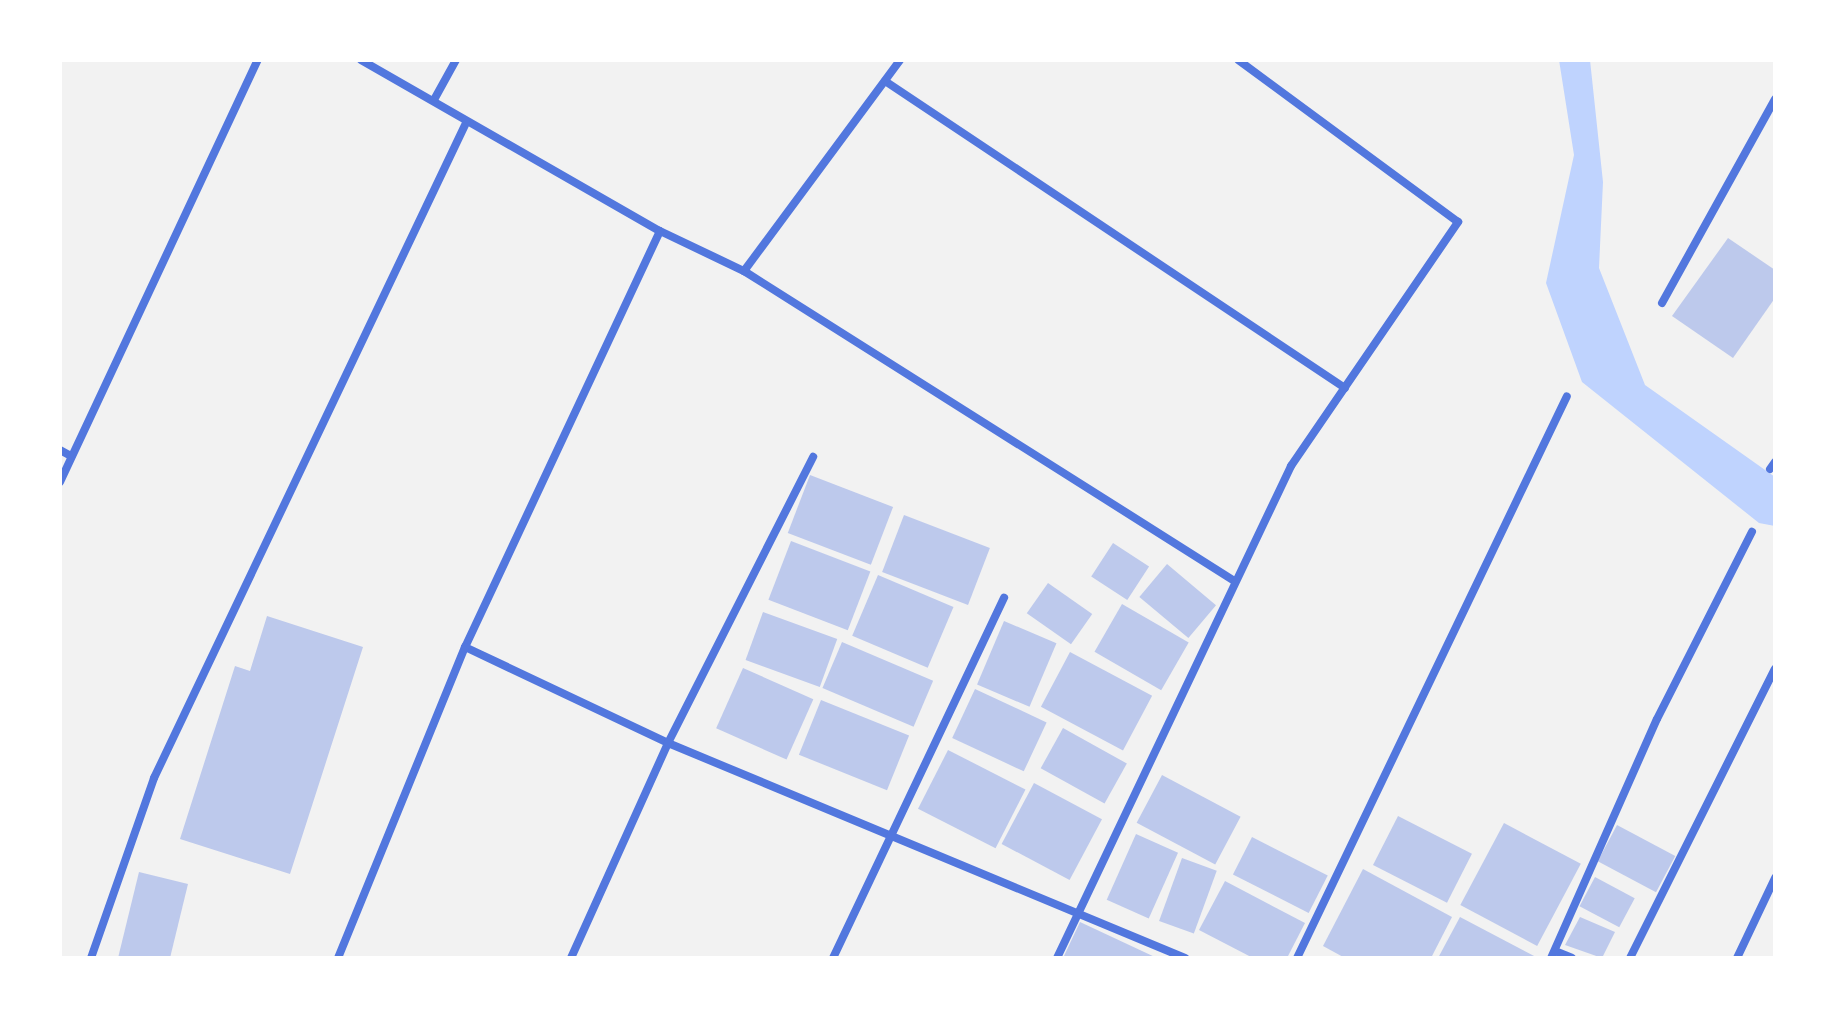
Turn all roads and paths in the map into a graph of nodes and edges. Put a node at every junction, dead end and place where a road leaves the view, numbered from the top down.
1 (258, 60) edge
2 (361, 60) edge
3 (456, 60) edge
4 (900, 60) edge
5 (1238, 60) edge
6 (885, 81) junction
7 (435, 98) junction
8 (1775, 99) edge
9 (466, 123) junction
10 (660, 231) junction
11 (744, 271) junction
12 (1662, 303) dead end
13 (1345, 388) junction
14 (1567, 396) dead end
15 (60, 450) edge
16 (71, 456) junction
17 (813, 457) dead end
18 (60, 482) edge
19 (1752, 532) dead end
20 (1233, 580) junction
21 (1004, 598) dead end
22 (465, 647) junction
23 (1775, 669) edge
24 (668, 743) junction
25 (891, 832) junction
26 (1775, 878) edge
27 (1080, 909) junction
28 (1553, 954) edge
29 (91, 958) edge
30 (338, 958) edge
31 (571, 958) edge
32 (833, 958) edge
33 (1057, 958) edge
34 (1185, 958) edge
35 (1297, 958) edge
36 (1572, 958) edge
37 (1630, 958) edge
38 (1737, 958) edge

1 - 16 street
2 - 7 street
3 - 7 street
4 - 6 street
5 - 13 street
6 - 11 street
6 - 13 street
7 - 9 street
8 - 12 street
9 - 10 street
9 - 29 street
10 - 11 street
10 - 22 street
11 - 20 street
13 - 20 street
14 - 35 street
15 - 16 street
16 - 18 street
17 - 24 street
19 - 28 street
20 - 27 street
21 - 25 street
22 - 24 street
22 - 30 street
23 - 37 street
24 - 25 street
24 - 31 street
25 - 27 street
25 - 32 street
26 - 38 street
27 - 33 street
27 - 34 street
28 - 36 street

